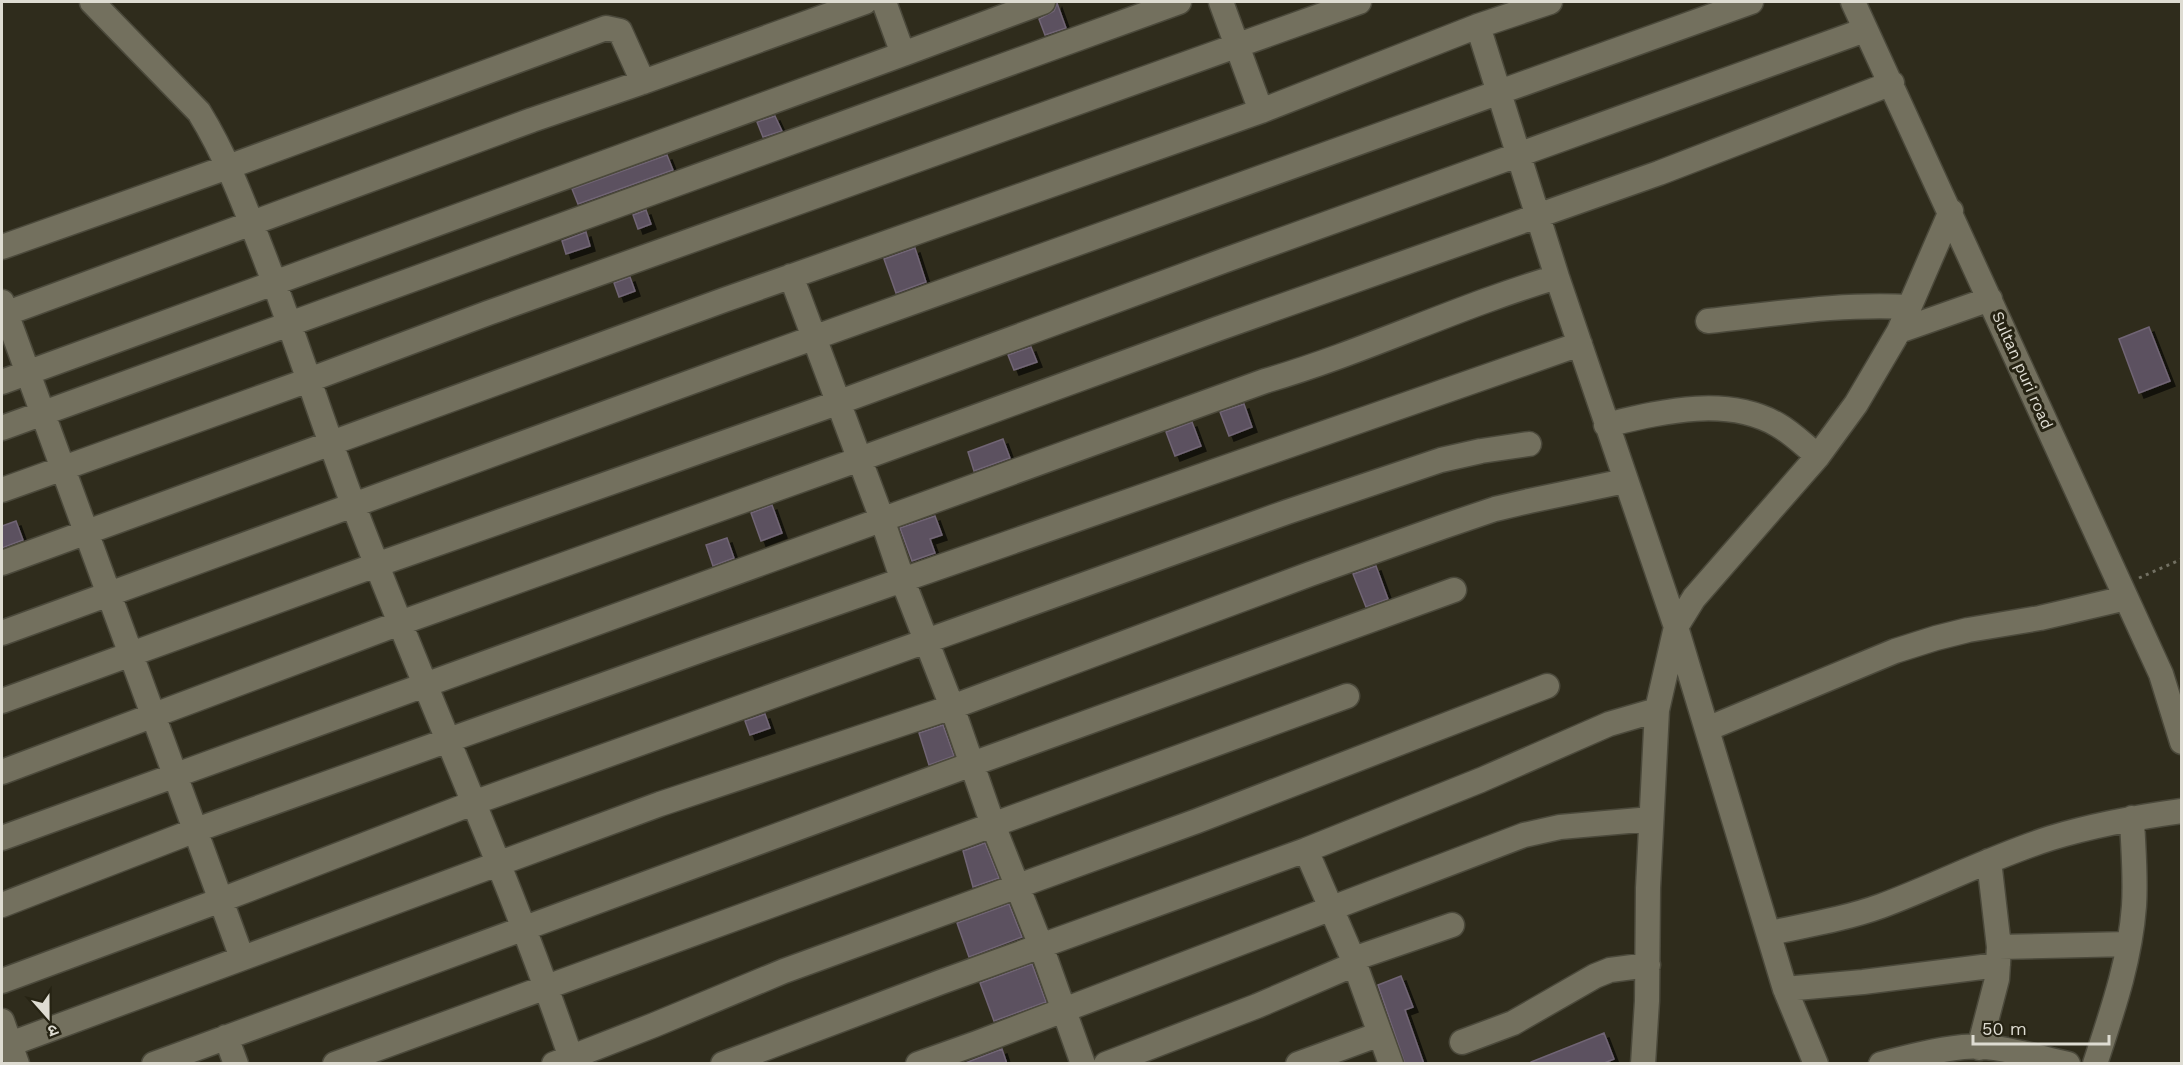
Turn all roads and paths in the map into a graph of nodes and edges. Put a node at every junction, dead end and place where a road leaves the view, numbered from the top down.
1 (92, 2) edge
2 (865, 2) edge
3 (884, 2) edge
4 (1043, 2) edge
5 (1179, 2) edge
6 (1221, 2) edge
7 (1359, 2) edge
8 (1550, 2) edge
9 (1751, 2) edge
10 (1854, 2) edge
11 (1478, 26) junction
12 (1866, 30) junction
13 (1237, 45) junction
14 (903, 54) junction
15 (643, 82) junction
16 (1892, 83) junction
17 (1500, 92) junction
18 (1261, 111) junction
19 (1519, 156) junction
20 (228, 167) junction
21 (1951, 211) junction
22 (1538, 214) junction
23 (251, 222) junction
24 (2, 247) edge
25 (791, 276) junction
26 (1557, 277) junction
27 (274, 283) junction
28 (1990, 299) junction
29 (1909, 307) junction
30 (3, 310) edge
31 (1708, 321) dead end
32 (289, 325) junction
33 (1899, 331) junction
34 (815, 339) junction
35 (1580, 344) junction
36 (28, 373) junction
37 (309, 381) junction
38 (2, 382) edge
39 (837, 403) junction
40 (42, 413) junction
41 (1606, 425) junction
42 (2, 428) edge
43 (331, 444) junction
44 (1529, 444) dead end
45 (1818, 456) junction
46 (860, 459) junction
47 (62, 468) junction
48 (1625, 481) junction
49 (2, 490) edge
50 (353, 504) junction
51 (882, 519) junction
52 (86, 532) junction
53 (2181, 559) edge
54 (2, 563) edge
55 (376, 565) junction
56 (903, 581) junction
57 (1454, 590) dead end
58 (2124, 592) junction
59 (109, 594) junction
60 (400, 623) junction
61 (1676, 627) junction
62 (2, 633) edge
63 (927, 641) junction
64 (131, 654) junction
65 (425, 685) junction
66 (1546, 686) dead end
67 (1347, 696) dead end
68 (2, 701) edge
69 (951, 707) junction
70 (1657, 710) junction
71 (152, 716) junction
72 (1707, 729) junction
73 (448, 740) junction
74 (2181, 742) edge
75 (972, 764) junction
76 (2, 772) edge
77 (176, 775) junction
78 (473, 803) junction
79 (2181, 812) edge
80 (2132, 818) junction
81 (1651, 819) junction
82 (993, 825) junction
83 (196, 830) junction
84 (2, 838) edge
85 (1305, 850) junction
86 (1989, 861) junction
87 (498, 865) junction
88 (1017, 886) junction
89 (221, 900) junction
90 (2, 905) edge
91 (1330, 907) junction
92 (1452, 925) dead end
93 (523, 928) junction
94 (1770, 933) junction
95 (2129, 944) junction
96 (1041, 946) junction
97 (1999, 956) junction
98 (243, 958) junction
99 (1354, 962) junction
100 (1648, 965) junction
101 (2, 981) edge
102 (546, 986) junction
103 (1785, 989) junction
104 (1063, 1009) junction
105 (2, 1021) edge
106 (1380, 1034) junction
107 (226, 1038) junction
108 (1462, 1042) dead end
109 (1979, 1048) junction
110 (9, 1051) edge
111 (566, 1061) edge
112 (154, 1064) edge
113 (236, 1064) edge
114 (335, 1064) edge
115 (723, 1064) edge
116 (918, 1064) edge
117 (1083, 1064) edge
118 (1106, 1064) edge
119 (1298, 1064) edge
120 (1391, 1064) edge
121 (1643, 1064) edge
122 (1816, 1064) edge
123 (1881, 1064) edge
124 (2068, 1064) edge
125 (2095, 1064) edge

1 - 20 street
2 - 15 street
3 - 14 street
4 - 14 street
5 - 32 street
6 - 13 street
7 - 13 street
8 - 11 street
9 - 17 street
10 - 12 street, Sultan puri road
11 - 17 street
11 - 18 street
12 - 16 street, Sultan puri road
12 - 19 street
13 - 18 street
13 - 37 street
14 - 27 street
15 - 20 street
15 - 23 street
16 - 21 street, Sultan puri road
16 - 22 street
17 - 19 street
17 - 34 street
18 - 25 street
19 - 22 street
19 - 39 street
20 - 23 street
20 - 24 street
21 - 28 street, Sultan puri road
21 - 29 street
22 - 26 street
22 - 46 street
23 - 27 street
23 - 30 street
25 - 34 street
25 - 43 street
26 - 35 street
26 - 51 street
27 - 32 street
27 - 36 street
28 - 33 street
28 - 58 street, Sultan puri road
29 - 31 street
29 - 33 street
30 - 36 street
32 - 37 street
32 - 40 street
33 - 45 street
34 - 39 street
34 - 50 street
35 - 41 street
35 - 56 street
36 - 38 street
36 - 40 street
37 - 43 street
37 - 47 street
39 - 46 street
39 - 55 street
40 - 42 street
40 - 47 street
41 - 45 street
41 - 48 street
43 - 50 street
43 - 52 street
44 - 63 street
45 - 61 street
46 - 51 street
46 - 60 street
47 - 49 street
47 - 52 street
48 - 61 street
48 - 69 street
50 - 55 street
50 - 59 street
51 - 56 street
51 - 65 street
52 - 54 street
52 - 59 street
53 - 58 path
55 - 60 street
55 - 64 street
56 - 63 street
56 - 73 street
57 - 75 street
58 - 72 street
58 - 74 street, Sultan puri road
59 - 62 street
59 - 64 street
60 - 65 street
60 - 71 street
61 - 70 street
61 - 72 street
63 - 69 street
63 - 78 street
64 - 68 street
64 - 71 street
65 - 73 street
65 - 77 street
66 - 88 street
67 - 82 street
69 - 75 street
69 - 87 street
70 - 81 street
70 - 85 street
71 - 76 street
71 - 77 street
72 - 94 street
73 - 78 street
73 - 83 street
75 - 82 street
75 - 93 street
77 - 83 street
77 - 84 street
78 - 87 street
78 - 89 street
79 - 80 street
80 - 86 street
80 - 95 street
81 - 91 street
81 - 100 street
82 - 88 street
82 - 102 street
83 - 89 street
83 - 90 street
85 - 91 street
85 - 96 street
86 - 94 street
86 - 97 street
87 - 93 street
87 - 98 street
88 - 96 street
88 - 111 street
89 - 98 street
89 - 101 street
91 - 99 street
91 - 104 street
92 - 99 street
93 - 102 street
93 - 107 street
94 - 103 street
95 - 97 street
95 - 125 street
96 - 104 street
96 - 115 street
97 - 103 street
97 - 109 street
98 - 110 street
99 - 106 street
99 - 118 street
100 - 108 street
100 - 121 street
102 - 111 street
102 - 114 street
103 - 122 street
104 - 116 street
104 - 117 street
105 - 110 street
106 - 119 street
106 - 120 street
107 - 112 street
107 - 113 street
109 - 123 street
109 - 124 street

